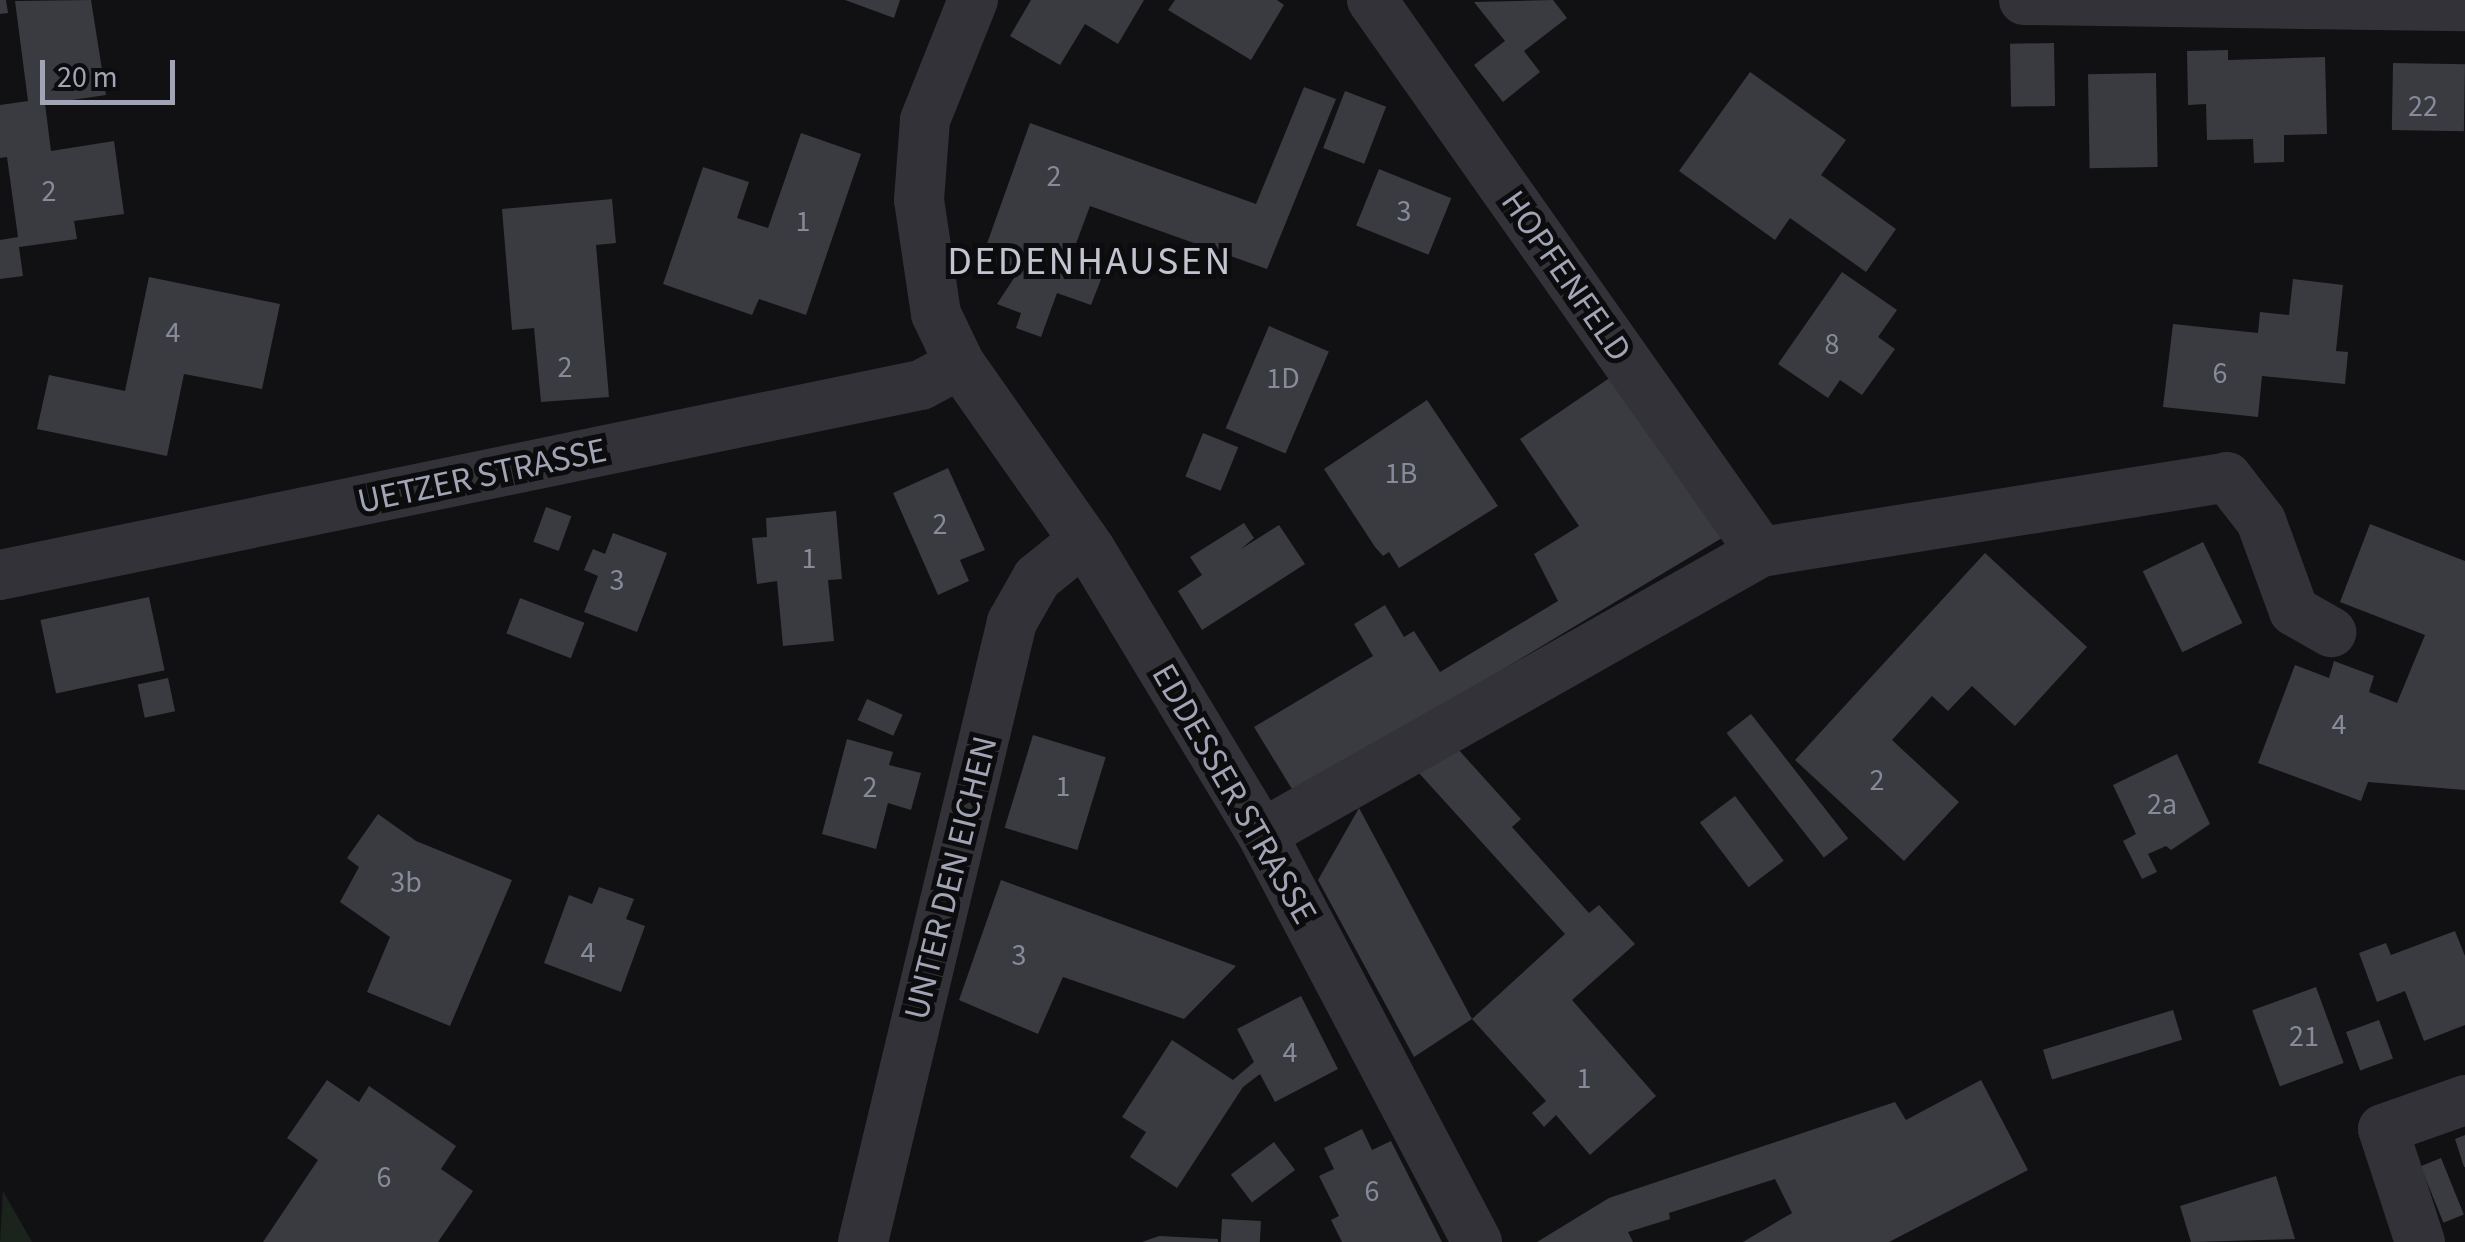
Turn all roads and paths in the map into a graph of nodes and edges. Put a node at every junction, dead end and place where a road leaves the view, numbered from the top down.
1 (973, 0) edge
2 (1372, 0) edge
3 (2024, 0) edge
4 (2276, 2) edge
5 (2465, 6) edge
6 (960, 364) junction
7 (1084, 540) junction
8 (1760, 552) junction
9 (0, 575) edge
10 (2331, 632) dead end
11 (1262, 834) junction
12 (2465, 1100) edge
13 (864, 1242) edge
14 (1477, 1242) edge
15 (2420, 1242) edge

1 - 6 street, EDDESSER STRASSE
2 - 8 street, HOPFENFELD
3 - 4 street
4 - 5 street
6 - 7 street, EDDESSER STRASSE
6 - 9 street, UETZER STRASSE
7 - 11 street, EDDESSER STRASSE
7 - 13 street, UNTER DEN EICHEN
8 - 10 street
8 - 11 street
11 - 14 street, EDDESSER STRASSE
12 - 15 street

